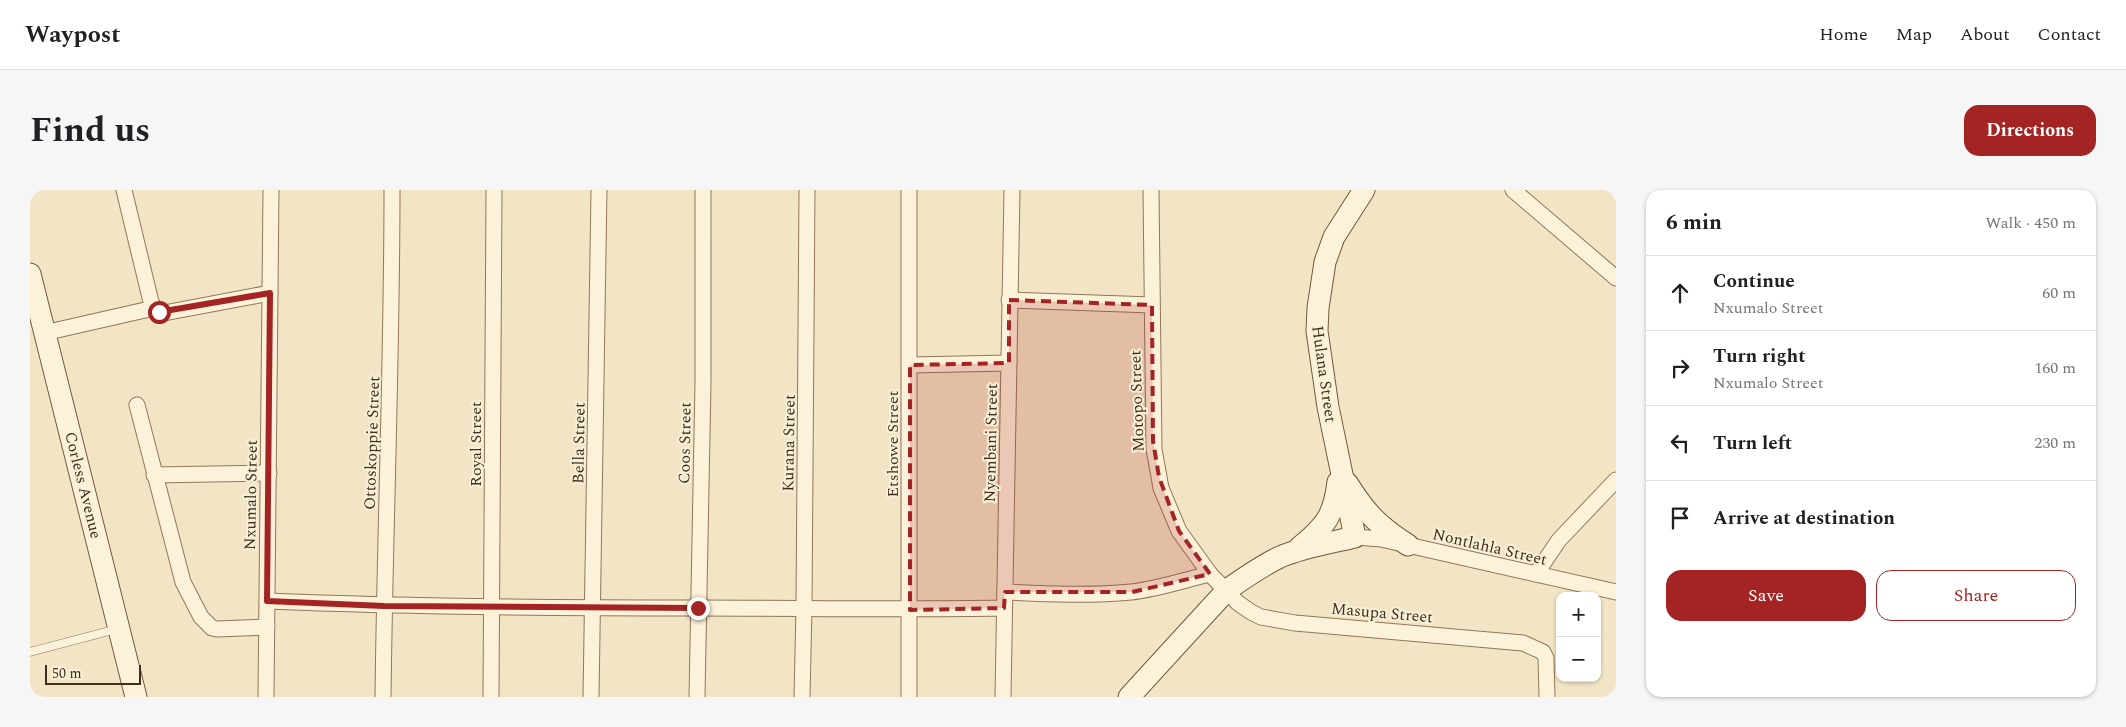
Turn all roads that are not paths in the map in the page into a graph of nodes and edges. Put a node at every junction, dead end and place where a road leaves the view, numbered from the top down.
1 (124, 190) edge
2 (271, 190) edge
3 (392, 190) edge
4 (494, 190) edge
5 (599, 190) edge
6 (703, 190) edge
7 (806, 190) edge
8 (909, 190) edge
9 (1012, 190) edge
10 (1151, 190) edge
11 (1364, 190) edge
12 (1513, 190) edge
13 (30, 274) edge
14 (1616, 278) edge
15 (270, 293) junction
16 (1009, 300) junction
17 (1152, 305) junction
18 (154, 308) junction
19 (44, 333) junction
20 (1009, 363) junction
21 (910, 365) junction
22 (137, 405) dead end
23 (1341, 472) junction
24 (268, 473) junction
25 (154, 475) junction
26 (1616, 480) edge
27 (1355, 537) junction
28 (1408, 544) junction
29 (1294, 552) junction
30 (1210, 574) junction
31 (1536, 574) junction
32 (1227, 590) junction
33 (1005, 592) junction
34 (1616, 592) edge
35 (267, 601) junction
36 (384, 606) junction
37 (492, 607) junction
38 (592, 608) junction
39 (698, 608) junction
40 (804, 608) junction
41 (1004, 608) junction
42 (910, 610) junction
43 (267, 627) junction
44 (119, 628) junction
45 (30, 652) edge
46 (136, 697) edge
47 (266, 697) edge
48 (383, 697) edge
49 (491, 697) edge
50 (591, 697) edge
51 (697, 697) edge
52 (802, 697) edge
53 (909, 697) edge
54 (1003, 697) edge
55 (1129, 697) edge
56 (1547, 697) edge

1 - 18 street
2 - 15 street, Nxumalo Street
3 - 36 street, Ottoskoppie Street
4 - 37 street, Royal Street
5 - 38 street, Bella Street
6 - 39 street, Coos Street
7 - 40 street, Kurana Street
8 - 21 street, Etshowe Street
9 - 16 street, Nyembani Street
10 - 17 street, Motopo Street
11 - 23 street, Hulana Street
12 - 14 street
13 - 19 street, Corless Avenue
15 - 18 street
15 - 24 street, Nxumalo Street
16 - 17 street
16 - 20 street, Nyembani Street
17 - 30 street, Motopo Street
18 - 19 street
19 - 44 street, Corless Avenue
20 - 21 street
20 - 33 street, Nyembani Street
21 - 42 street, Etshowe Street
22 - 25 street
23 - 27 street, Hulana Street
23 - 28 street
23 - 29 street
24 - 25 street
24 - 35 street, Nxumalo Street
25 - 43 street
26 - 31 street
27 - 28 street, Nontlahla Street
27 - 29 street
28 - 31 street, Nontlahla Street
29 - 32 street
30 - 32 street, Motopo Street
30 - 33 street
31 - 34 street, Nontlahla Street
32 - 55 street
32 - 56 street, Masupa Street
33 - 41 street, Nyembani Street
35 - 36 street
35 - 43 street, Nxumalo Street
36 - 37 street
36 - 48 street, Ottoskoppie Street
37 - 38 street
37 - 49 street, Royal Street
38 - 39 street
38 - 50 street, Bella Street
39 - 40 street
39 - 51 street, Coos Street
40 - 42 street
40 - 52 street, Kurana Street
41 - 42 street
41 - 54 street, Nyembani Street
42 - 53 street, Etshowe Street
43 - 47 street, Nxumalo Street
44 - 45 lane
44 - 46 street, Corless Avenue

